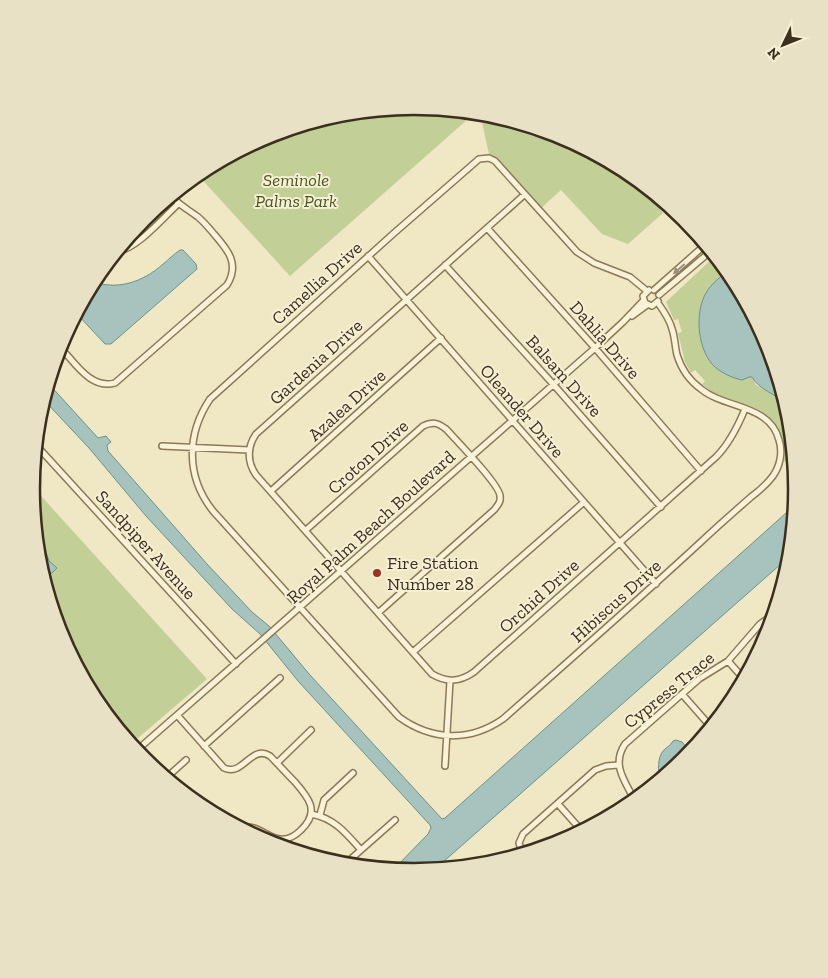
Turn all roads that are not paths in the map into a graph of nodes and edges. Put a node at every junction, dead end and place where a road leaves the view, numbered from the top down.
1 (524, 195) junction
2 (175, 201) edge
3 (178, 204) junction
4 (487, 228) junction
5 (701, 249) edge
6 (127, 250) edge
7 (706, 255) edge
8 (368, 256) junction
9 (445, 265) junction
10 (654, 290) junction
11 (659, 296) junction
12 (646, 297) junction
13 (407, 300) junction
14 (656, 304) junction
15 (441, 338) junction
16 (595, 348) junction
17 (66, 353) edge
18 (553, 384) junction
19 (745, 409) junction
20 (512, 421) junction
21 (162, 446) dead end
22 (192, 447) junction
23 (249, 450) junction
24 (42, 452) edge
25 (471, 457) junction
26 (701, 471) junction
27 (271, 491) junction
28 (584, 502) junction
29 (661, 506) junction
30 (306, 530) junction
31 (620, 542) junction
32 (342, 571) junction
33 (656, 584) junction
34 (301, 608) junction
35 (378, 613) junction
36 (764, 621) edge
37 (413, 652) junction
38 (728, 661) junction
39 (236, 664) junction
40 (739, 674) edge
41 (280, 678) dead end
42 (450, 681) junction
43 (682, 694) junction
44 (177, 715) junction
45 (707, 722) edge
46 (311, 730) dead end
47 (447, 736) junction
48 (142, 745) edge
49 (204, 746) junction
50 (186, 760) dead end
51 (276, 762) junction
52 (618, 765) junction
53 (445, 766) dead end
54 (171, 773) edge
55 (353, 773) dead end
56 (631, 793) edge
57 (558, 804) junction
58 (311, 814) junction
59 (320, 815) junction
60 (395, 820) dead end
61 (577, 825) edge
62 (281, 838) edge
63 (521, 847) edge
64 (361, 850) junction
65 (352, 858) edge

1 - 4 street, Gardenia Drive
1 - 8 street, Camellia Drive
1 - 12 street, Camellia Drive
2 - 3 street
3 - 6 street
3 - 17 street
4 - 9 street, Gardenia Drive
4 - 16 street, Dahlia Drive
5 -> 10 street
7 - 11 street
8 - 13 street, Oleander Drive
8 - 22 street, Camellia Drive
9 - 13 street, Gardenia Drive
9 - 18 street, Balsam Drive
10 - 11 street
10 - 12 street
11 - 14 street
12 - 14 street
12 - 16 street, Royal Palm Beach Boulevard
13 - 15 street, Oleander Drive
13 - 23 street, Gardenia Drive
14 - 19 street, Hibiscus Drive
15 - 20 street, Oleander Drive
15 - 27 street, Azalea Drive
16 - 18 street, Royal Palm Beach Boulevard
16 - 26 street, Dahlia Drive
18 - 20 street, Royal Palm Beach Boulevard
18 - 29 street, Balsam Drive
19 - 26 street, Orchid Drive
19 - 33 street, Hibiscus Drive
20 - 25 street, Royal Palm Beach Boulevard
20 - 28 street, Oleander Drive
21 - 22 street
22 - 23 street
22 - 34 street, Camellia Drive
23 - 27 street
24 - 39 street, Sandpiper Avenue
25 - 30 street, Croton Drive
25 - 32 street, Royal Palm Beach Boulevard
25 - 35 street, Croton Drive
26 - 29 street, Orchid Drive
27 - 30 street
28 - 31 street, Oleander Drive
28 - 37 street
29 - 31 street, Orchid Drive
30 - 32 street
31 - 33 street, Oleander Drive
31 - 42 street, Orchid Drive
32 - 34 street, Royal Palm Beach Boulevard
32 - 35 street
33 - 47 street, Hibiscus Drive
34 - 39 street, Royal Palm Beach Boulevard
34 - 47 street, Hibiscus Drive
35 - 37 street
36 - 38 street, Cypress Trace
37 - 42 street
38 - 40 street
38 - 43 street, Cypress Trace
39 - 44 street, Royal Palm Beach Boulevard
41 - 49 street
42 - 47 street
43 - 45 street
43 - 52 street, Cypress Trace
44 - 48 street, Royal Palm Beach Boulevard
44 - 49 street
46 - 51 street
47 - 53 street
49 - 51 street
50 - 54 street
51 - 58 street
52 - 56 street
52 - 57 street
55 - 59 street
57 - 61 street
57 - 63 street
58 - 59 street
58 - 62 street
59 - 64 street
60 - 64 street
64 - 65 street

